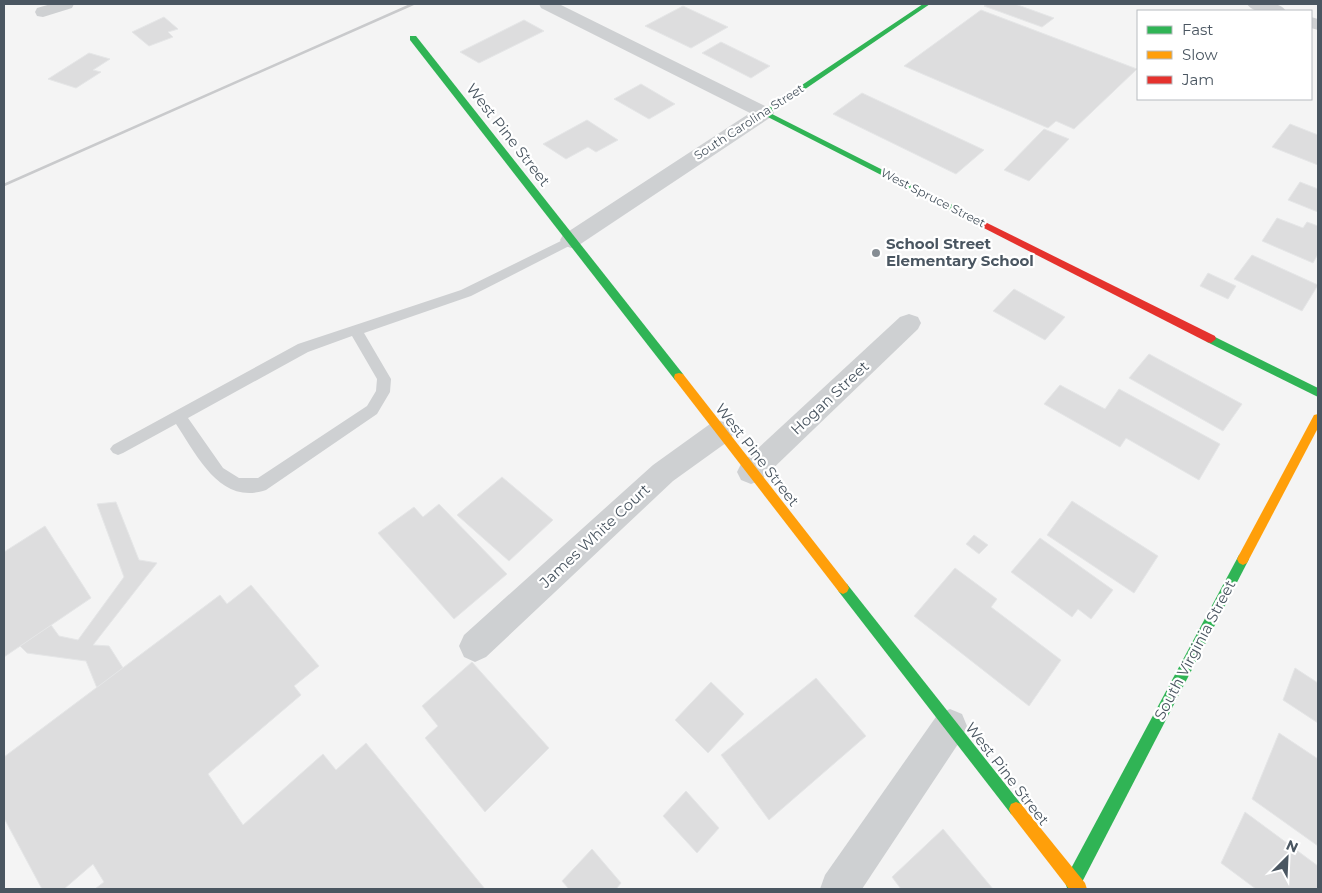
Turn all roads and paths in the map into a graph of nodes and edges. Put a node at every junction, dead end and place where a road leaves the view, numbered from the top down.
1 (66, 4) edge
2 (547, 4) edge
3 (927, 4) edge
4 (1255, 4) edge
5 (1275, 10) edge
6 (43, 12) dead end
7 (413, 38) dead end
8 (764, 113) junction
9 (571, 240) junction
10 (909, 323) dead end
11 (356, 331) junction
12 (1318, 393) edge
13 (178, 416) junction
14 (1318, 418) edge
15 (720, 432) junction
16 (118, 449) dead end
17 (751, 472) junction
18 (475, 646) dead end
19 (950, 726) junction
20 (1076, 886) edge
21 (839, 889) edge

1 - 6 street
2 - 8 street, West Spruce Street
3 - 8 street, South Carolina Street
4 - 5 street
7 - 9 street, West Pine Street
8 - 9 street, South Carolina Street
8 - 12 street, West Spruce Street
9 - 11 lane
9 - 15 street, West Pine Street
10 - 17 street, Hogan Street
11 - 13 lane
11 - 13 lane
13 - 16 lane
14 - 20 street, South Virginia Street
15 - 17 street, West Pine Street
15 - 18 street, James White Court
17 - 19 street, West Pine Street
19 - 20 street, West Pine Street
19 - 21 street

